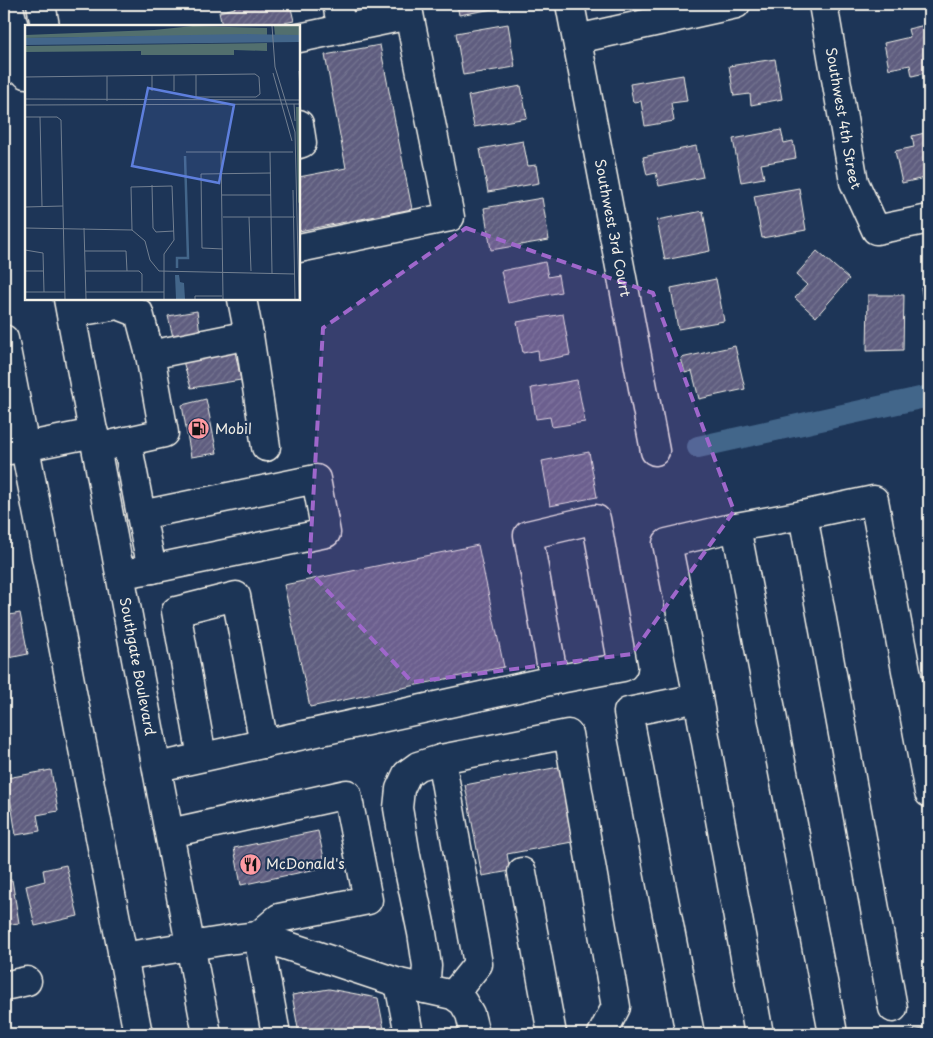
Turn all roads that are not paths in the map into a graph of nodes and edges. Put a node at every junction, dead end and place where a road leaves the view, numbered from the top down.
1 (8, 4) edge
2 (41, 4) edge
3 (570, 4) edge
4 (736, 4) edge
5 (823, 4) edge
6 (408, 9) edge
7 (340, 16) edge
8 (45, 25) edge
9 (300, 37) edge
10 (577, 39) junction
11 (20, 69) edge
12 (300, 130) edge
13 (300, 144) edge
14 (929, 219) edge
15 (300, 248) edge
16 (242, 300) edge
17 (118, 302) edge
18 (69, 306) edge
19 (249, 335) junction
20 (4, 339) edge
21 (150, 355) junction
22 (95, 440) junction
23 (127, 441) junction
24 (266, 447) dead end
25 (14, 449) edge
26 (655, 451) dead end
27 (141, 515) junction
28 (802, 515) junction
29 (736, 527) junction
30 (152, 569) junction
31 (121, 574) junction
32 (554, 680) junction
33 (698, 698) junction
34 (264, 744) junction
35 (202, 757) junction
36 (441, 760) junction
37 (158, 767) junction
38 (929, 793) edge
39 (170, 832) junction
40 (522, 872) dead end
41 (258, 936) junction
42 (190, 946) junction
43 (122, 957) junction
44 (412, 986) junction
45 (453, 996) junction
46 (893, 1008) dead end
47 (832, 1028) dead end
48 (138, 1034) edge
49 (207, 1034) edge
50 (276, 1034) edge
51 (408, 1034) edge
52 (475, 1034) edge
53 (552, 1034) edge
54 (602, 1034) edge
55 (690, 1034) edge
56 (759, 1034) edge

1 - 11 main road
2 - 8 main road
3 - 10 main road, Southwest 3rd Court
4 - 10 main road
5 - 14 main road, Southwest 4th Street
6 - 7 main road
6 - 15 main road
7 - 9 main road
10 - 26 main road, Southwest 3rd Court
12 - 13 main road
16 - 19 main road
17 - 18 main road
17 - 21 main road
18 - 22 main road, Southgate Boulevard
19 - 21 main road
19 - 24 main road
20 - 25 main road
21 - 23 main road
22 - 23 main road
22 - 25 main road
22 - 31 main road, Southgate Boulevard
23 - 27 main road
25 - 43 main road
27 - 30 main road
27 - 30 main road
28 - 29 main road
28 - 38 main road
28 - 46 main road
29 - 33 main road
29 - 47 main road
30 - 31 main road
31 - 37 main road, Southgate Boulevard
32 - 32 main road
32 - 34 main road
33 - 55 main road
33 - 56 main road
34 - 35 main road
34 - 35 main road
35 - 37 main road
36 - 44 main road
36 - 45 main road
36 - 54 main road
37 - 39 main road, Southgate Boulevard
39 - 41 main road
39 - 42 main road, Southgate Boulevard
40 - 53 main road
41 - 42 main road
41 - 44 main road
41 - 50 main road
42 - 43 main road
42 - 49 main road, Southgate Boulevard
43 - 48 main road
44 - 45 main road
44 - 51 main road
45 - 52 main road

